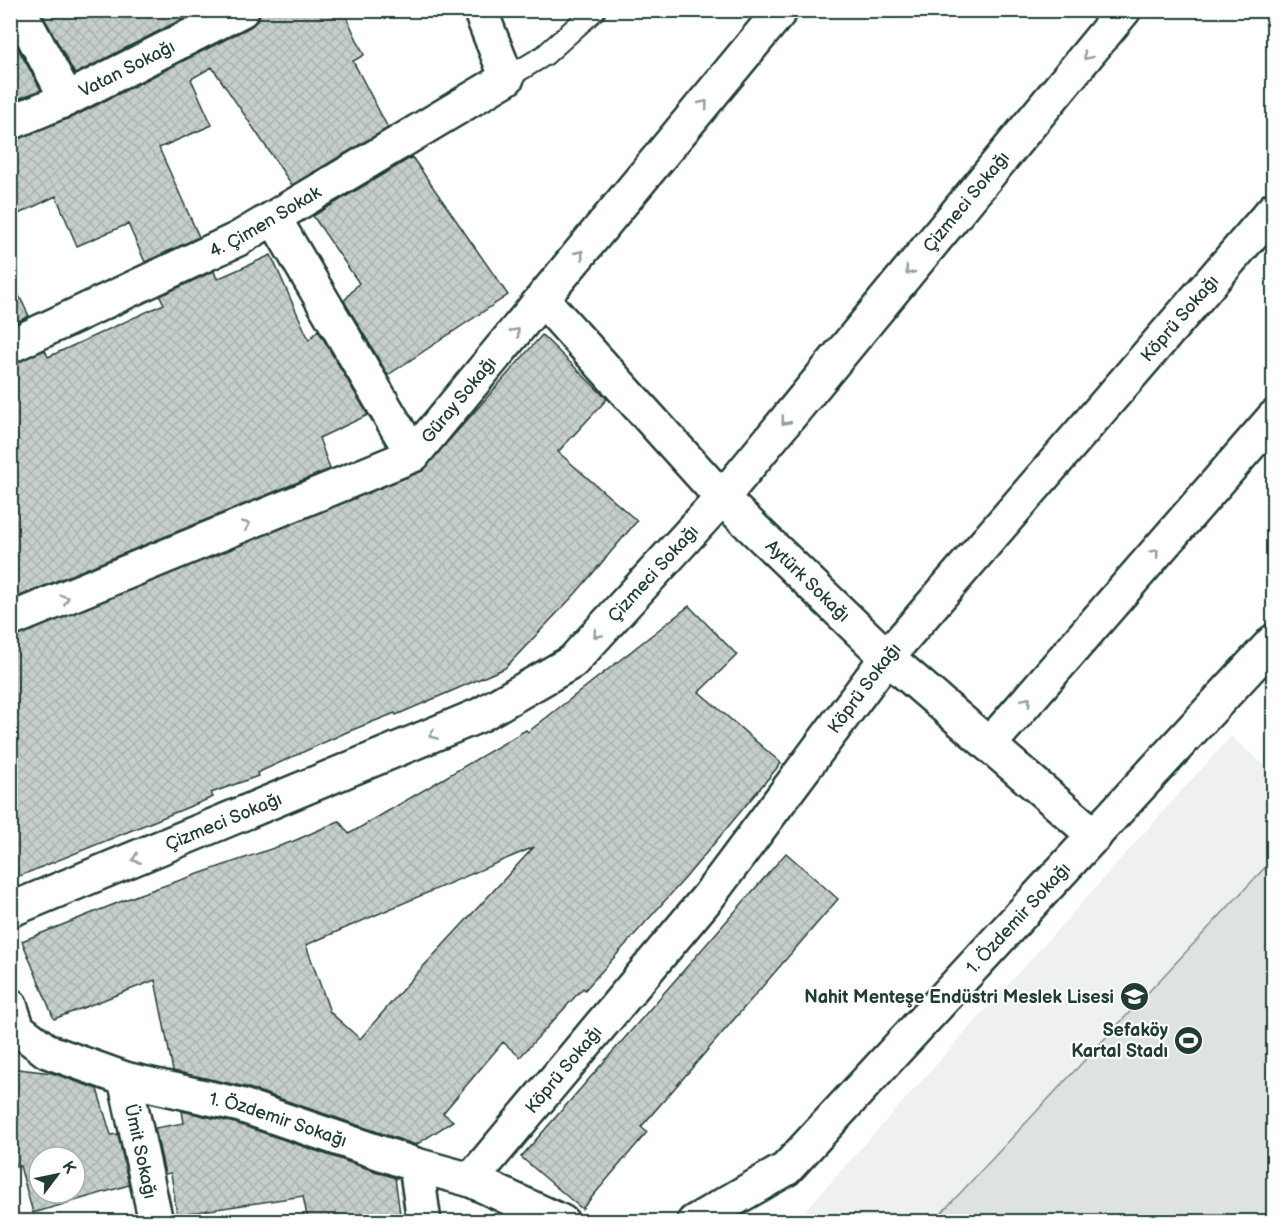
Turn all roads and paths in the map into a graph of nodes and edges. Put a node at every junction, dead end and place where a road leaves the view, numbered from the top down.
1 (20, 10) edge
2 (242, 10) edge
3 (480, 10) edge
4 (595, 10) edge
5 (781, 10) edge
6 (1124, 10) edge
7 (507, 78) junction
8 (67, 99) junction
9 (10, 123) edge
10 (1274, 209) edge
11 (274, 218) junction
12 (543, 300) junction
13 (10, 346) edge
14 (1274, 417) edge
15 (413, 455) junction
16 (722, 498) junction
17 (10, 620) edge
18 (1274, 641) edge
19 (887, 657) junction
20 (989, 745) junction
21 (1095, 836) junction
22 (10, 910) edge
23 (10, 1005) edge
24 (125, 1079) junction
25 (416, 1165) junction
26 (471, 1180) junction
27 (156, 1221) edge
28 (424, 1221) edge
29 (562, 1221) edge
30 (694, 1221) edge

1 - 8 street
2 - 8 street, Vatan Sokağı
3 - 7 street
4 - 7 lane
12 -> 5 street, Güray Sokağı
6 -> 16 street, Çizmeci Sokağı
7 - 11 street, 4. Çimen Sokak
8 - 9 street, Vatan Sokağı
10 - 19 street, Köprü Sokağı
11 - 13 street, 4. Çimen Sokak
11 - 15 street
15 -> 12 street, Güray Sokağı
12 - 16 street, Aytürk Sokağı
20 -> 14 street
17 -> 15 street, Güray Sokağı
16 - 19 street, Aytürk Sokağı
16 -> 22 street, Çizmeci Sokağı
18 - 21 street, 1. Özdemir Sokağı
19 - 20 street, Aytürk Sokağı
19 - 26 street, Köprü Sokağı
20 - 21 street, Aytürk Sokağı
21 - 30 street, 1. Özdemir Sokağı
23 - 24 street, 1. Özdemir Sokağı
24 - 25 street, 1. Özdemir Sokağı
24 - 27 street, Ümit Sokağı
25 - 26 street, 1. Özdemir Sokağı
25 - 28 street
26 - 29 street, 1. Özdemir Sokağı

